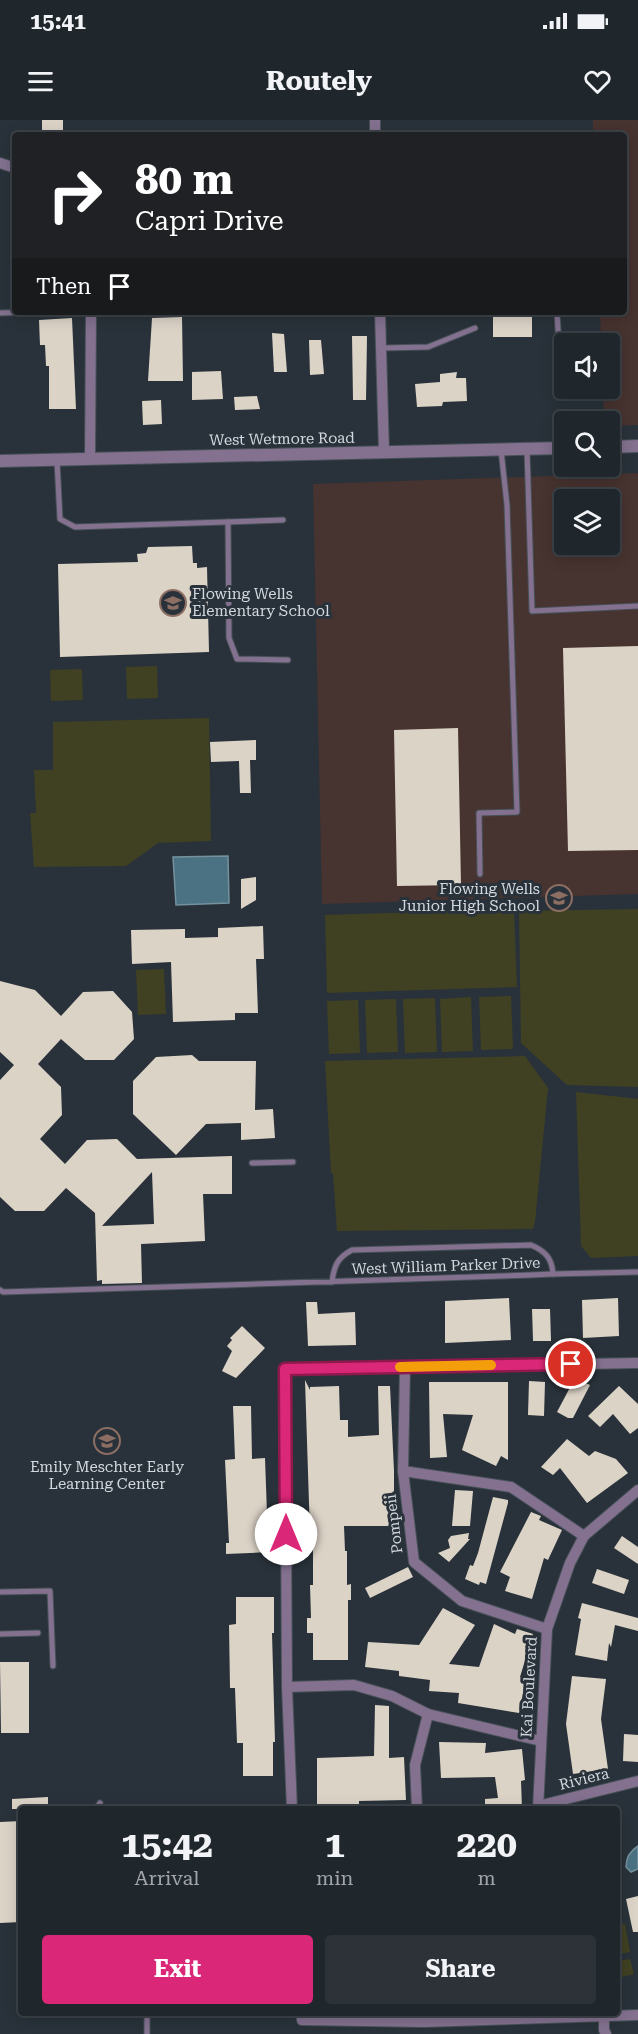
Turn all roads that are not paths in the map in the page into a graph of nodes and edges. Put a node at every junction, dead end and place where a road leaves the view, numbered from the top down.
1 (91, 315) edge
2 (380, 315) edge
3 (557, 315) edge
4 (475, 328) dead end
5 (558, 333) edge
6 (381, 348) junction
7 (638, 446) edge
8 (620, 447) edge
9 (527, 448) junction
10 (554, 448) edge
11 (501, 449) junction
12 (384, 452) junction
13 (57, 459) junction
14 (90, 459) junction
15 (0, 460) edge
16 (283, 519) dead end
17 (228, 522) junction
18 (638, 606) edge
19 (288, 660) dead end
20 (480, 874) dead end
21 (293, 1162) dead end
22 (252, 1163) dead end
23 (638, 1272) edge
24 (553, 1274) junction
25 (332, 1282) junction
26 (0, 1290) edge
27 (638, 1363) edge
28 (405, 1367) junction
29 (403, 1471) junction
30 (638, 1490) edge
31 (584, 1536) junction
32 (0, 1592) edge
33 (547, 1629) junction
34 (38, 1633) dead end
35 (0, 1634) edge
36 (53, 1666) dead end
37 (287, 1688) junction
38 (428, 1714) junction
39 (541, 1741) junction
40 (638, 1781) edge
41 (292, 1806) edge
42 (417, 1806) edge
43 (538, 1806) edge
44 (545, 1806) edge
45 (620, 2015) edge
46 (638, 2015) edge
47 (147, 2016) edge
48 (301, 2016) edge
49 (514, 2016) edge
50 (604, 2016) edge
51 (424, 2017) edge
52 (604, 2033) edge
53 (147, 2034) edge

1 - 14 street
2 - 6 street
3 - 5 lane
4 - 6 lane
6 - 12 street
7 - 8 street
9 - 10 street, West Wetmore Road
9 - 11 street, West Wetmore Road
9 - 18 lane
11 - 12 street, West Wetmore Road
11 - 20 lane
12 - 14 street, West Wetmore Road
13 - 14 street, West Wetmore Road
13 - 15 street, West Wetmore Road
13 - 17 lane
16 - 17 lane
17 - 19 lane
21 - 22 lane
23 - 24 lane
24 - 25 lane, West William Parker Drive
24 - 25 lane, West William Parker Drive
25 - 26 lane, West William Parker Drive
27 - 28 street
28 - 29 street, Pompeii
28 - 37 street
29 - 31 street
29 - 33 street, Pompeii
30 - 31 street, Kai Boulevard
31 - 33 street, Kai Boulevard
32 - 36 lane
33 - 39 street, Kai Boulevard
34 - 35 lane
37 - 38 street
37 - 41 street
38 - 39 street
38 - 42 street
39 - 43 street, Kai Boulevard
40 - 44 street, Riviera
45 - 46 street
47 - 53 lane
48 - 51 street
49 - 51 street
50 - 52 street

